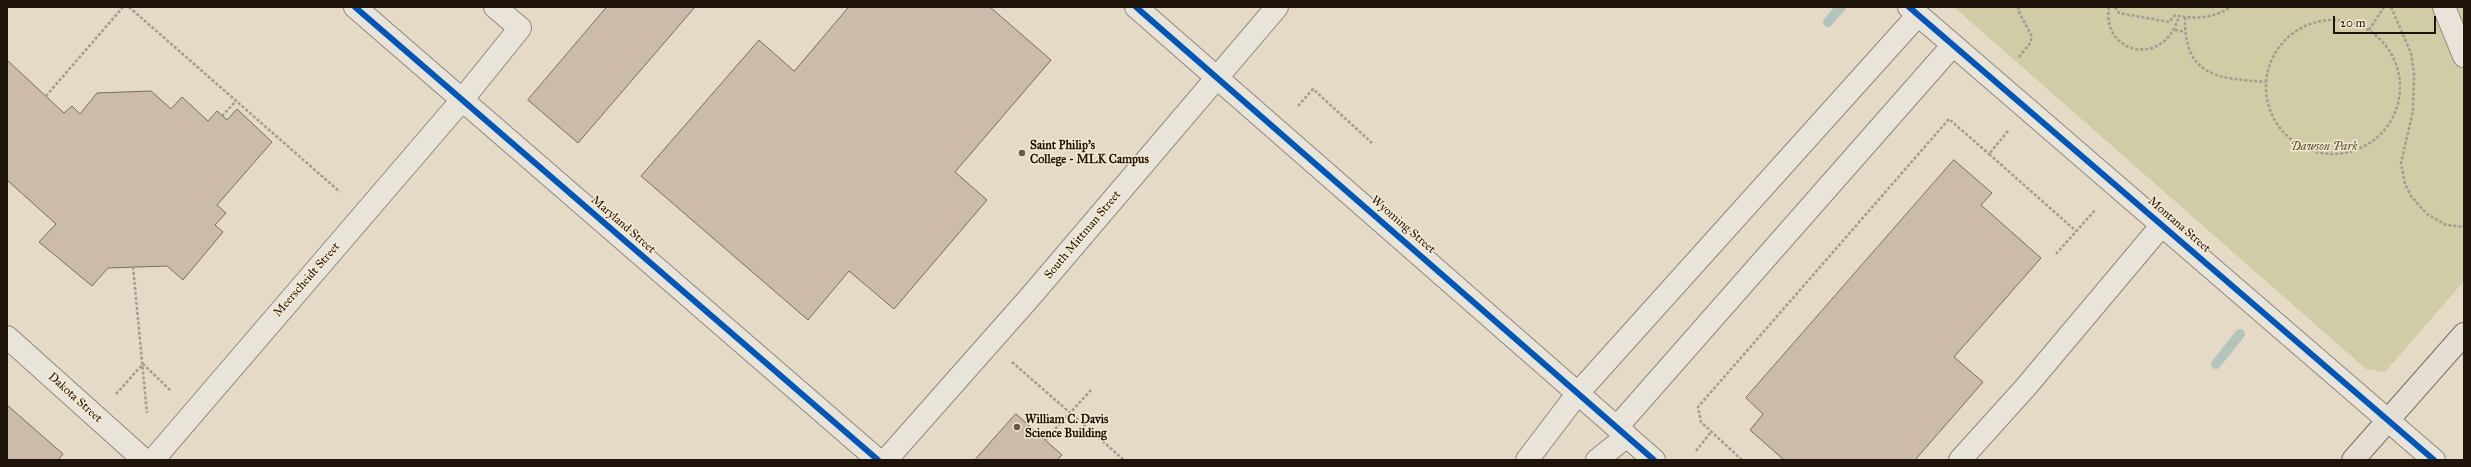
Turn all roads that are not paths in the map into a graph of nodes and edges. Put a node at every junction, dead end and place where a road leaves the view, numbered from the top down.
1 (355, 7) edge
2 (495, 7) edge
3 (1136, 7) edge
4 (1277, 7) edge
5 (2444, 7) edge
6 (1913, 11) edge
7 (1953, 45) junction
8 (2464, 56) edge
9 (1218, 77) junction
10 (462, 100) junction
11 (2162, 225) junction
12 (2464, 334) edge
13 (7, 337) edge
14 (1578, 393) junction
15 (2388, 420) junction
16 (1622, 431) junction
17 (144, 460) edge
18 (153, 460) edge
19 (878, 460) edge
20 (886, 460) edge
21 (1527, 460) edge
22 (1597, 460) edge
23 (1654, 460) edge
24 (1960, 460) edge
25 (2353, 460) edge
26 (2434, 460) edge

1 - 10 street, Maryland Street
2 - 10 street, Meerscheidt Street
3 - 9 street, Wyoming Street
4 - 9 street, South Mittman Street
5 - 8 street
6 - 7 street, Montana Street
6 - 14 street
7 - 11 street, Montana Street
7 - 16 street
9 - 14 street, Wyoming Street
9 - 20 street, South Mittman Street
10 - 18 street, Meerscheidt Street
10 - 19 street, Maryland Street
11 - 15 street, Montana Street
11 - 24 street
12 - 15 main road
13 - 17 street, Dakota Street
14 - 16 street, Wyoming Street
14 - 21 street
15 - 25 main road
15 - 26 street, Montana Street
16 - 22 street
16 - 23 street, Wyoming Street

